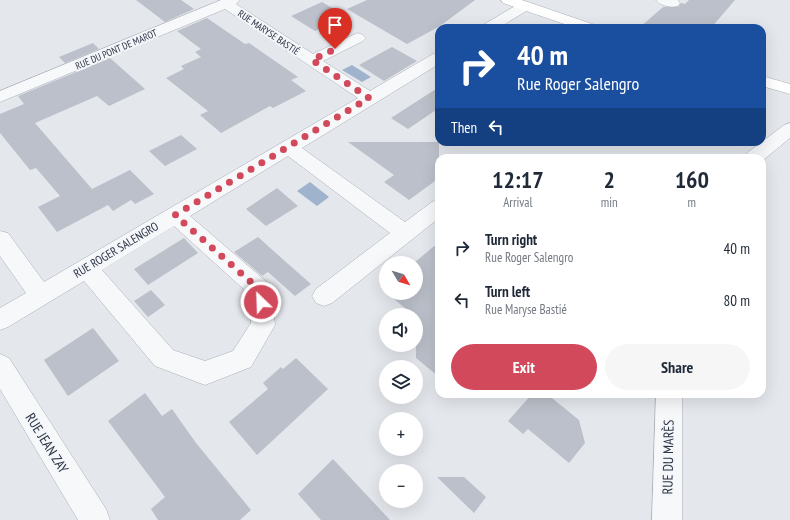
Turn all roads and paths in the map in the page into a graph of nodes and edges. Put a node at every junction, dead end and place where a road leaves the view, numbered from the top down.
1 (508, 0) edge
2 (230, 1) edge
3 (525, 6) junction
4 (495, 24) edge
5 (578, 24) edge
6 (358, 38) dead end
7 (435, 59) edge
8 (312, 60) junction
9 (766, 82) edge
10 (790, 89) edge
11 (0, 97) edge
12 (369, 98) junction
13 (790, 129) edge
14 (288, 147) junction
15 (759, 154) edge
16 (435, 210) edge
17 (175, 215) junction
18 (405, 234) junction
19 (0, 239) edge
20 (87, 268) junction
21 (41, 296) junction
22 (324, 296) dead end
23 (0, 320) edge
24 (0, 366) edge
25 (669, 398) edge
26 (95, 520) edge
27 (667, 520) edge

1 - 3 main road
2 - 8 street, RUE MARYSE BASTIÉ
2 - 11 street, RUE DU PONT DE MAROT
3 - 4 street
3 - 5 main road
6 - 8 street, RUE MARYSE BASTIÉ
7 - 12 street, RUE ROGER SALENGRO
8 - 12 street, RUE MARYSE BASTIÉ
9 - 10 main road
12 - 14 street, RUE ROGER SALENGRO
13 - 15 street
14 - 17 street, RUE ROGER SALENGRO
14 - 18 street
16 - 18 street
17 - 20 street, RUE ROGER SALENGRO
17 - 20 street
18 - 22 street
19 - 21 street
20 - 21 street, RUE ROGER SALENGRO
21 - 23 street, RUE ROGER SALENGRO
24 - 26 street, RUE JEAN ZAY
25 - 27 street, RUE DU MARÈS

